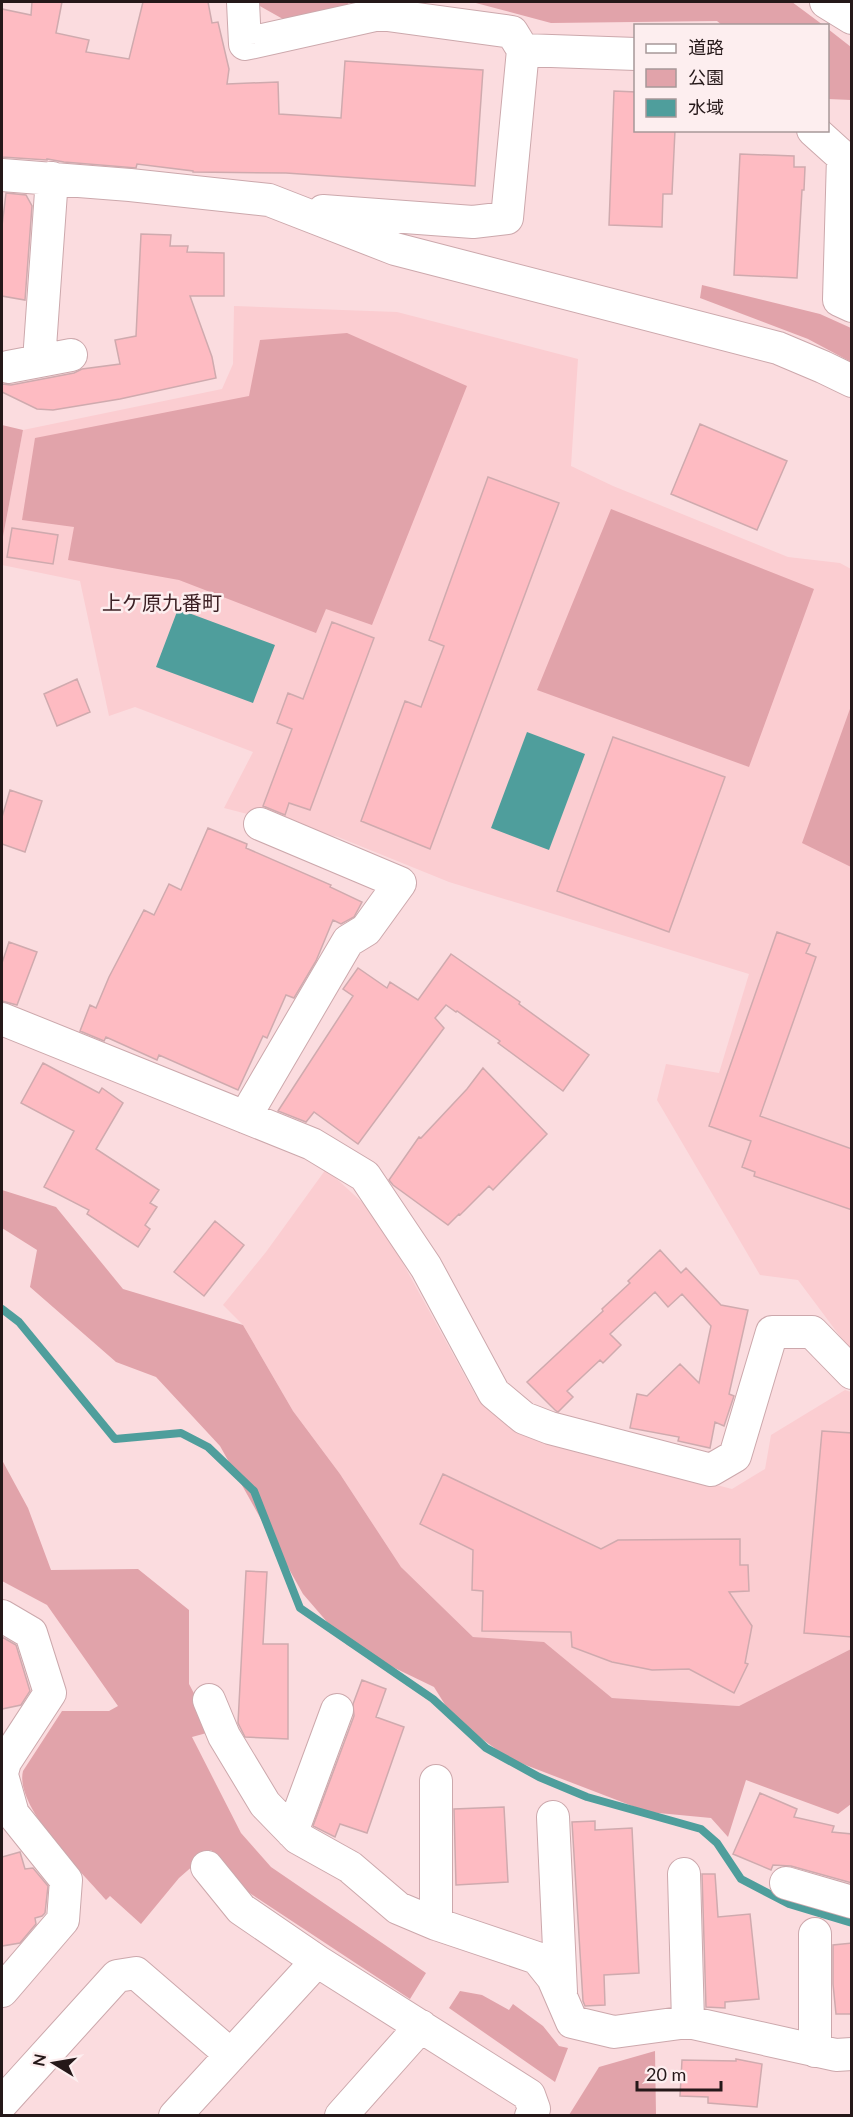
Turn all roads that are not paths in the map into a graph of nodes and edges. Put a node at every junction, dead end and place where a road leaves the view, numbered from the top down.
1 (243, 2) edge
2 (826, 2) edge
3 (852, 18) edge
4 (523, 50) junction
5 (634, 54) edge
6 (815, 132) edge
7 (2, 175) edge
8 (52, 178) junction
9 (290, 208) junction
10 (852, 306) edge
11 (71, 355) dead end
12 (39, 361) junction
13 (8, 367) dead end
14 (852, 381) edge
15 (260, 824) dead end
16 (2, 1019) edge
17 (245, 1117) junction
18 (852, 1373) edge
19 (2, 1616) edge
20 (209, 1700) dead end
21 (337, 1710) dead end
22 (2, 1774) edge
23 (436, 1781) dead end
24 (553, 1817) dead end
25 (292, 1832) junction
26 (207, 1867) dead end
27 (684, 1874) dead end
28 (786, 1883) dead end
29 (852, 1902) edge
30 (436, 1924) junction
31 (815, 1934) dead end
32 (316, 1961) junction
33 (2, 1991) edge
34 (561, 1996) junction
35 (688, 2022) junction
36 (421, 2026) junction
37 (815, 2051) junction
38 (852, 2054) edge
39 (231, 2055) junction
40 (2, 2103) edge
41 (175, 2115) edge
42 (340, 2115) edge
43 (531, 2115) edge

1 - 4 street
2 - 3 street
4 - 5 street
4 - 9 street
6 - 10 street
7 - 8 street
8 - 9 street
8 - 12 street
9 - 14 street
11 - 12 street
12 - 13 street
15 - 17 street
16 - 17 street
17 - 18 street
19 - 22 street
20 - 25 street
21 - 25 street
22 - 33 street
23 - 30 street
24 - 34 street
25 - 30 street
26 - 32 street
27 - 35 street
28 - 29 street
30 - 34 street
31 - 37 street
32 - 36 street
32 - 39 street
34 - 35 street
35 - 37 street
36 - 42 street
36 - 43 street
37 - 38 street
39 - 40 street
39 - 41 street

